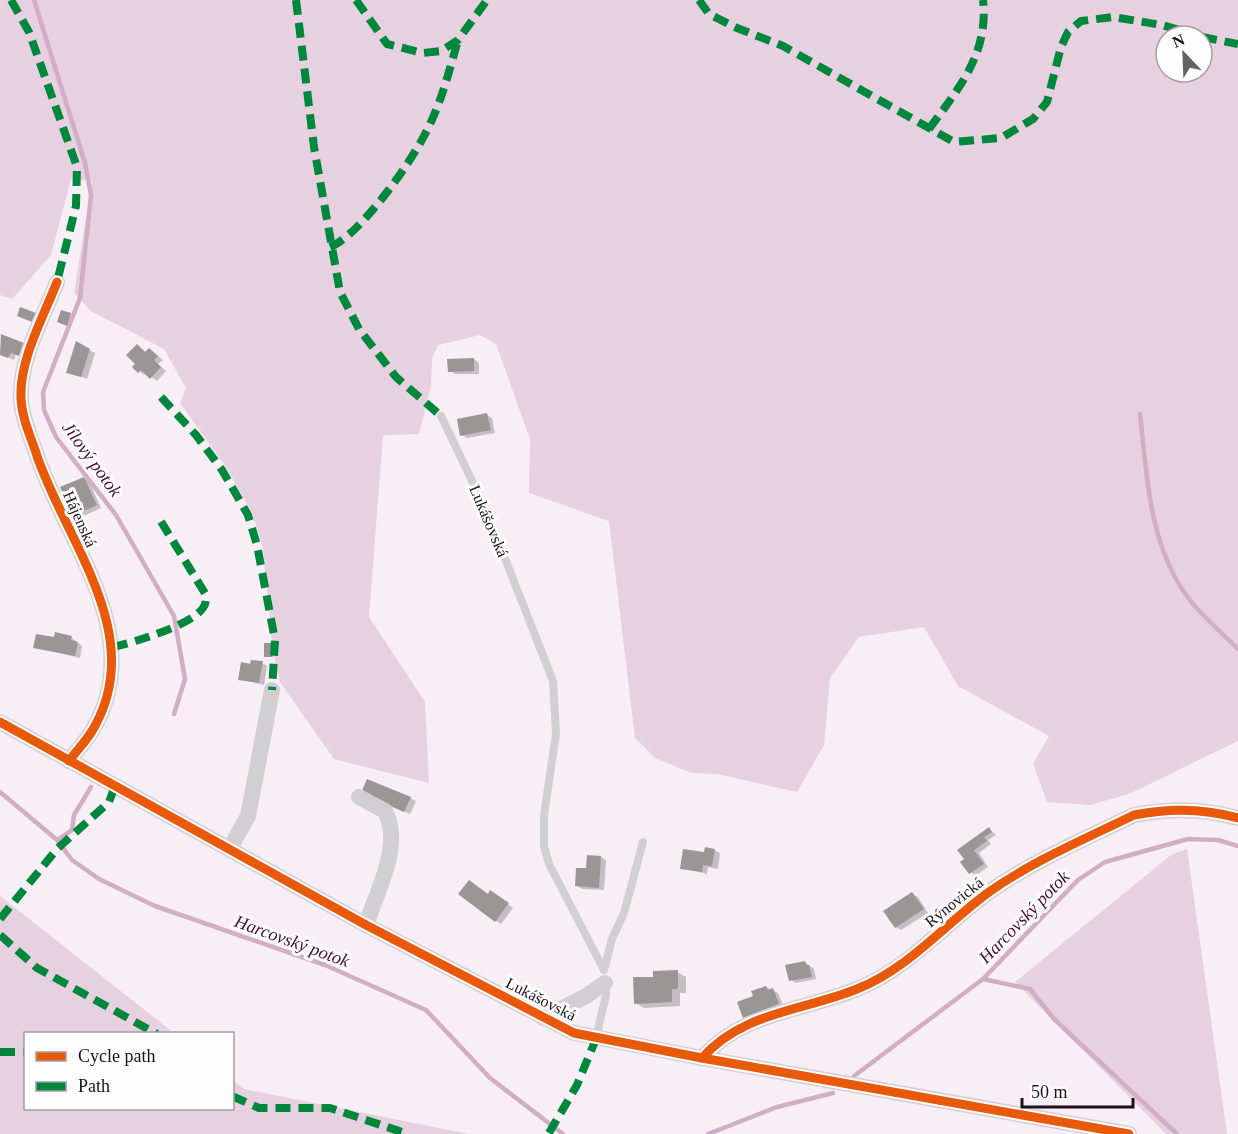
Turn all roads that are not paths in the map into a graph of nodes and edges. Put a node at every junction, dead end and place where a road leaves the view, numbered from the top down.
1 (57, 282) dead end
2 (441, 416) dead end
3 (272, 690) dead end
4 (0, 722) edge
5 (69, 761) junction
6 (359, 797) dead end
7 (1238, 818) edge
8 (643, 842) dead end
9 (230, 848) junction
10 (366, 925) junction
11 (604, 976) junction
12 (543, 1018) junction
13 (596, 1039) junction
14 (702, 1058) junction
15 (1129, 1134) edge

1 - 5 street, Hájenská
2 - 11 lane, Lukášovská
3 - 9 street
4 - 5 street, Lukášovská
5 - 9 street, Lukášovská
6 - 10 street
7 - 14 street, Rýnovická
8 - 11 lane
9 - 10 street, Lukášovská
10 - 12 street, Lukášovská
11 - 12 street, Lukášovská
11 - 13 lane
12 - 13 street, Lukášovská
13 - 14 street, Lukášovská
14 - 15 street, Lukášovská

